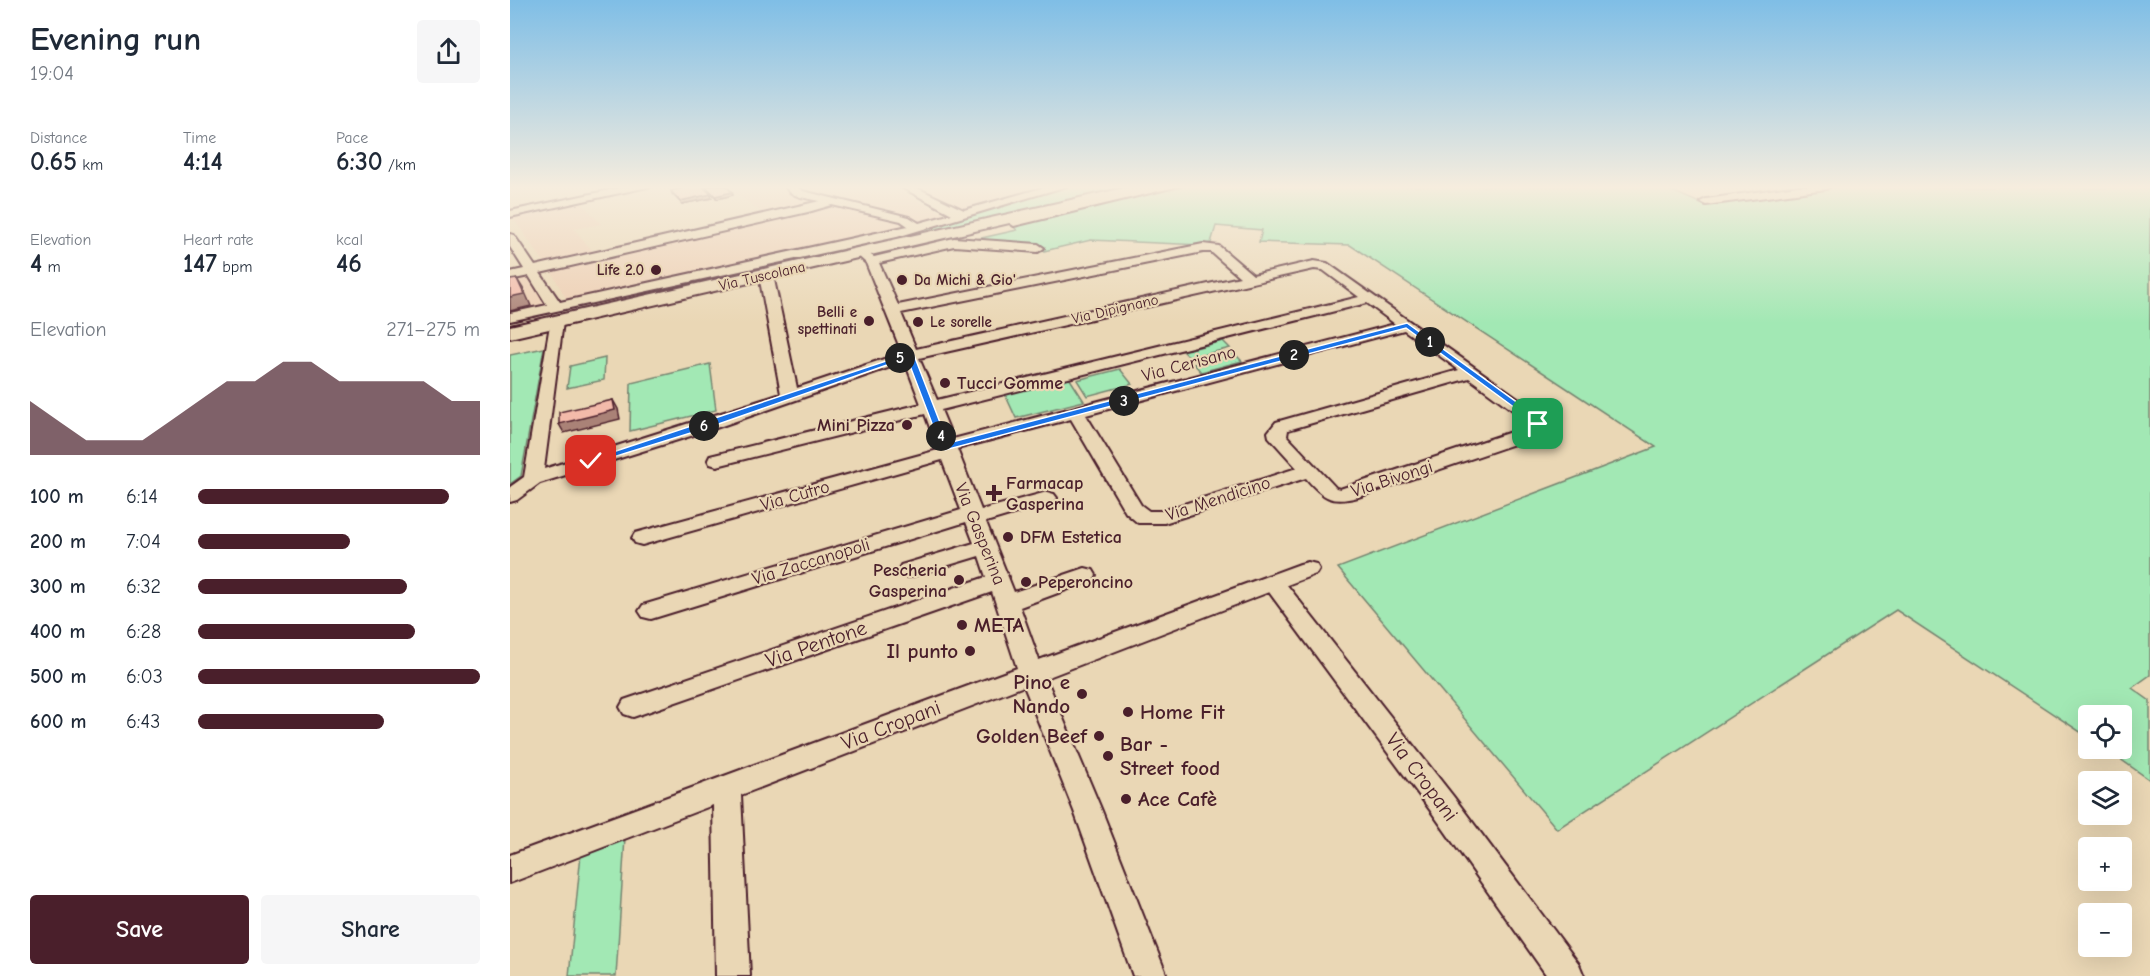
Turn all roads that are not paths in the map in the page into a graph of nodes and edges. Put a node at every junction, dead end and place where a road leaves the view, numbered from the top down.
1 (708, 232) edge
2 (902, 232) edge
3 (933, 232) edge
4 (957, 232) edge
5 (972, 232) edge
6 (946, 234) junction
7 (510, 238) edge
8 (1038, 248) dead end
9 (894, 249) junction
10 (866, 257) junction
11 (806, 260) junction
12 (1320, 265) joint
13 (532, 271) junction
14 (766, 275) junction
15 (510, 276) edge
16 (1250, 279) junction
17 (1370, 298) junction
18 (894, 310) junction
19 (510, 317) edge
20 (555, 321) junction
21 (1407, 325) junction
22 (510, 327) edge
23 (510, 332) edge
24 (910, 355) junction
25 (1471, 372) junction
26 (790, 397) junction
27 (931, 407) junction
28 (1077, 414) junction
29 (946, 450) junction
30 (717, 460) dead end
31 (1308, 471) junction
32 (533, 479) junction
33 (510, 496) edge
34 (1047, 498) dead end
35 (973, 516) junction
36 (642, 538) dead end
37 (985, 547) junction
38 (1308, 569) dead end
39 (909, 570) dead end
40 (1085, 575) dead end
41 (1273, 582) junction
42 (1003, 592) junction
43 (651, 611) dead end
44 (1031, 672) junction
45 (633, 707) dead end
46 (727, 787) junction
47 (510, 869) edge
48 (733, 976) edge
49 (1150, 976) edge
50 (1567, 976) edge

1 - 13 street
2 - 11 street, Via Tuscolana
3 - 11 main road, Via Tuscolana
4 - 6 main road, Via Tuscolana
5 - 9 street
6 - 9 street
6 - 10 main road, Via Tuscolana
7 - 13 street
8 - 10 street
9 - 10 street
10 - 11 main road, Via Tuscolana
10 - 18 street, Via Gasperina
11 - 14 main road, Via Tuscolana
11 - 20 street, Via Tuscolana
11 - 22 main road, Via Tuscolana
12 - 16 street, Via Dipignano
12 - 17 street, Via Bivongi
13 - 15 street
13 - 20 street
14 - 20 main road, Via Tuscolana
14 - 26 street
16 - 18 street
16 - 24 street, Via Dipignano
17 - 21 street, Via Bivongi
17 - 27 street, Via Cerisano
18 - 24 street, Via Gasperina
19 - 20 street, Via Tuscolana
20 - 23 main road, Via Tuscolana
20 - 32 street
21 - 25 street, Via Bivongi
21 - 28 street, Via Cerisano
24 - 26 street, Via Dipignano
24 - 27 street, Via Gasperina
25 - 31 street, Via Bivongi
25 - 31 street, Via Bivongi
26 - 32 street, Via Dipignano
27 - 29 street, Via Gasperina
27 - 30 street, Via Cerisano
28 - 29 street, Via Cerisano
28 - 31 street, Via Mendicino
29 - 35 street, Via Gasperina
29 - 36 street, Via Cutro
32 - 33 street, Via Dipignano
34 - 35 street, Via Zaccanopoli
35 - 37 street, Via Gasperina
35 - 43 street, Via Zaccanopoli
37 - 39 street
37 - 42 street, Via Gasperina
38 - 41 street, Via Cropani
40 - 42 street, Via Pentone
41 - 44 street, Via Cropani
41 - 50 street, Via Cropani
42 - 44 street, Via Gasperina
42 - 45 street, Via Pentone
44 - 46 street, Via Cropani
44 - 49 street, Via Gasperina
46 - 47 street, Via Cropani
46 - 48 street

